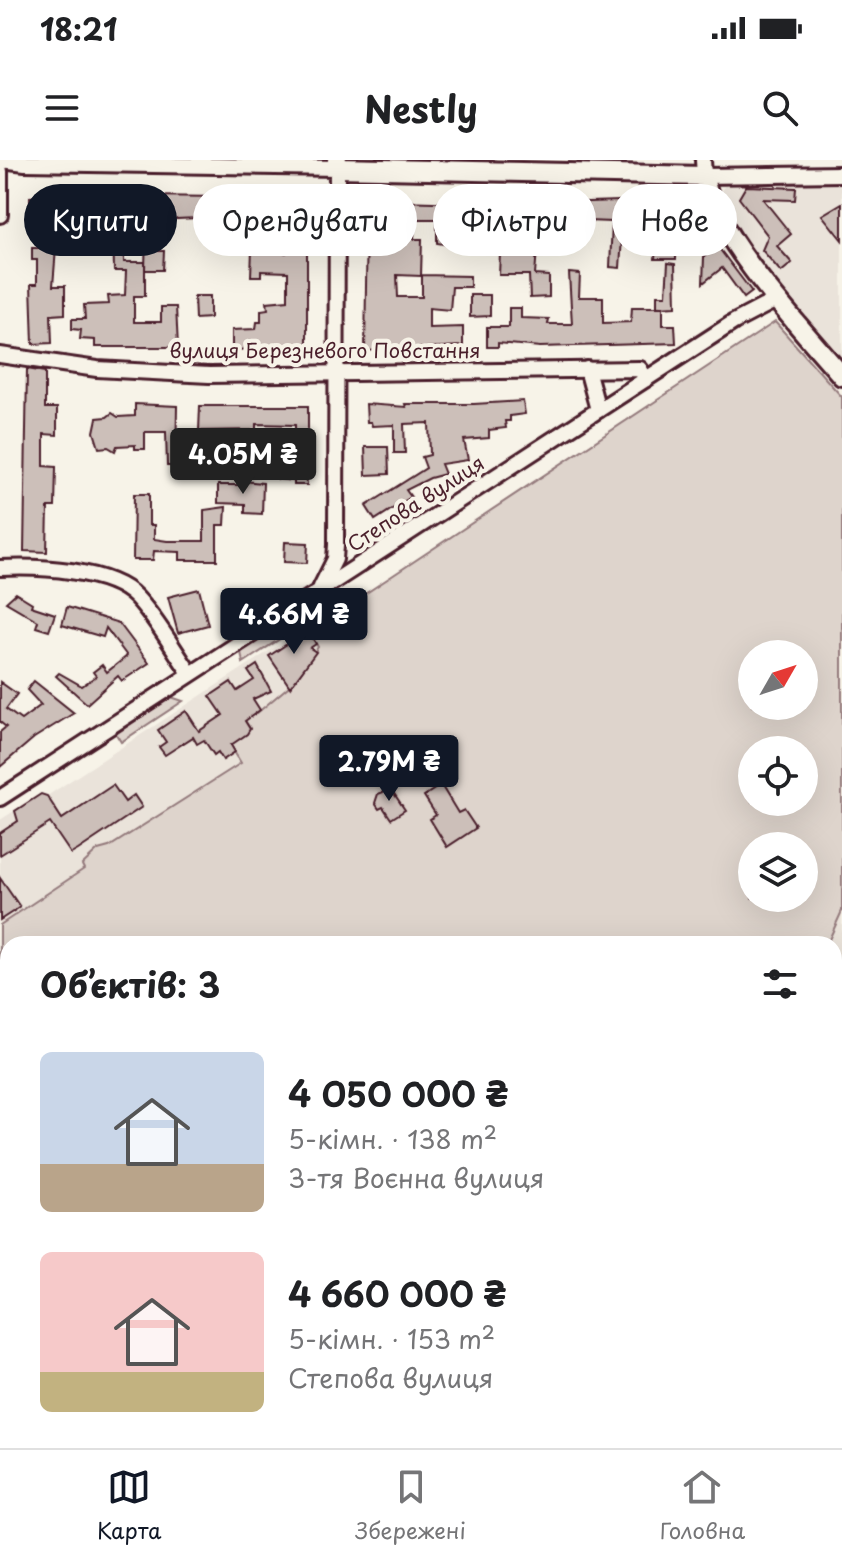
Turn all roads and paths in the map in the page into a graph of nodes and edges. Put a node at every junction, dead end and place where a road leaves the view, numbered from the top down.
1 (2, 160) edge
2 (337, 164) edge
3 (703, 168) edge
4 (0, 171) edge
5 (842, 174) edge
6 (0, 215) edge
7 (776, 300) junction
8 (0, 355) edge
9 (587, 369) junction
10 (336, 373) junction
11 (842, 376) edge
12 (646, 379) junction
13 (598, 410) junction
14 (0, 568) edge
15 (316, 594) junction
16 (190, 673) junction
17 (0, 798) edge

1 - 2 street
2 - 3 main road
2 - 10 street
3 - 5 street
3 - 7 main road
4 - 6 street
7 - 11 main road
7 - 12 street, Степова вулиця
8 - 10 street, вулиця Березневого Повстання
9 - 10 street, вулиця Березневого Повстання
9 - 12 street, вулиця Березневого Повстання
9 - 13 street
10 - 15 street
12 - 13 street, Степова вулиця
13 - 15 street, Степова вулиця
14 - 16 street
15 - 16 street, Степова вулиця
16 - 17 street, Степова вулиця

